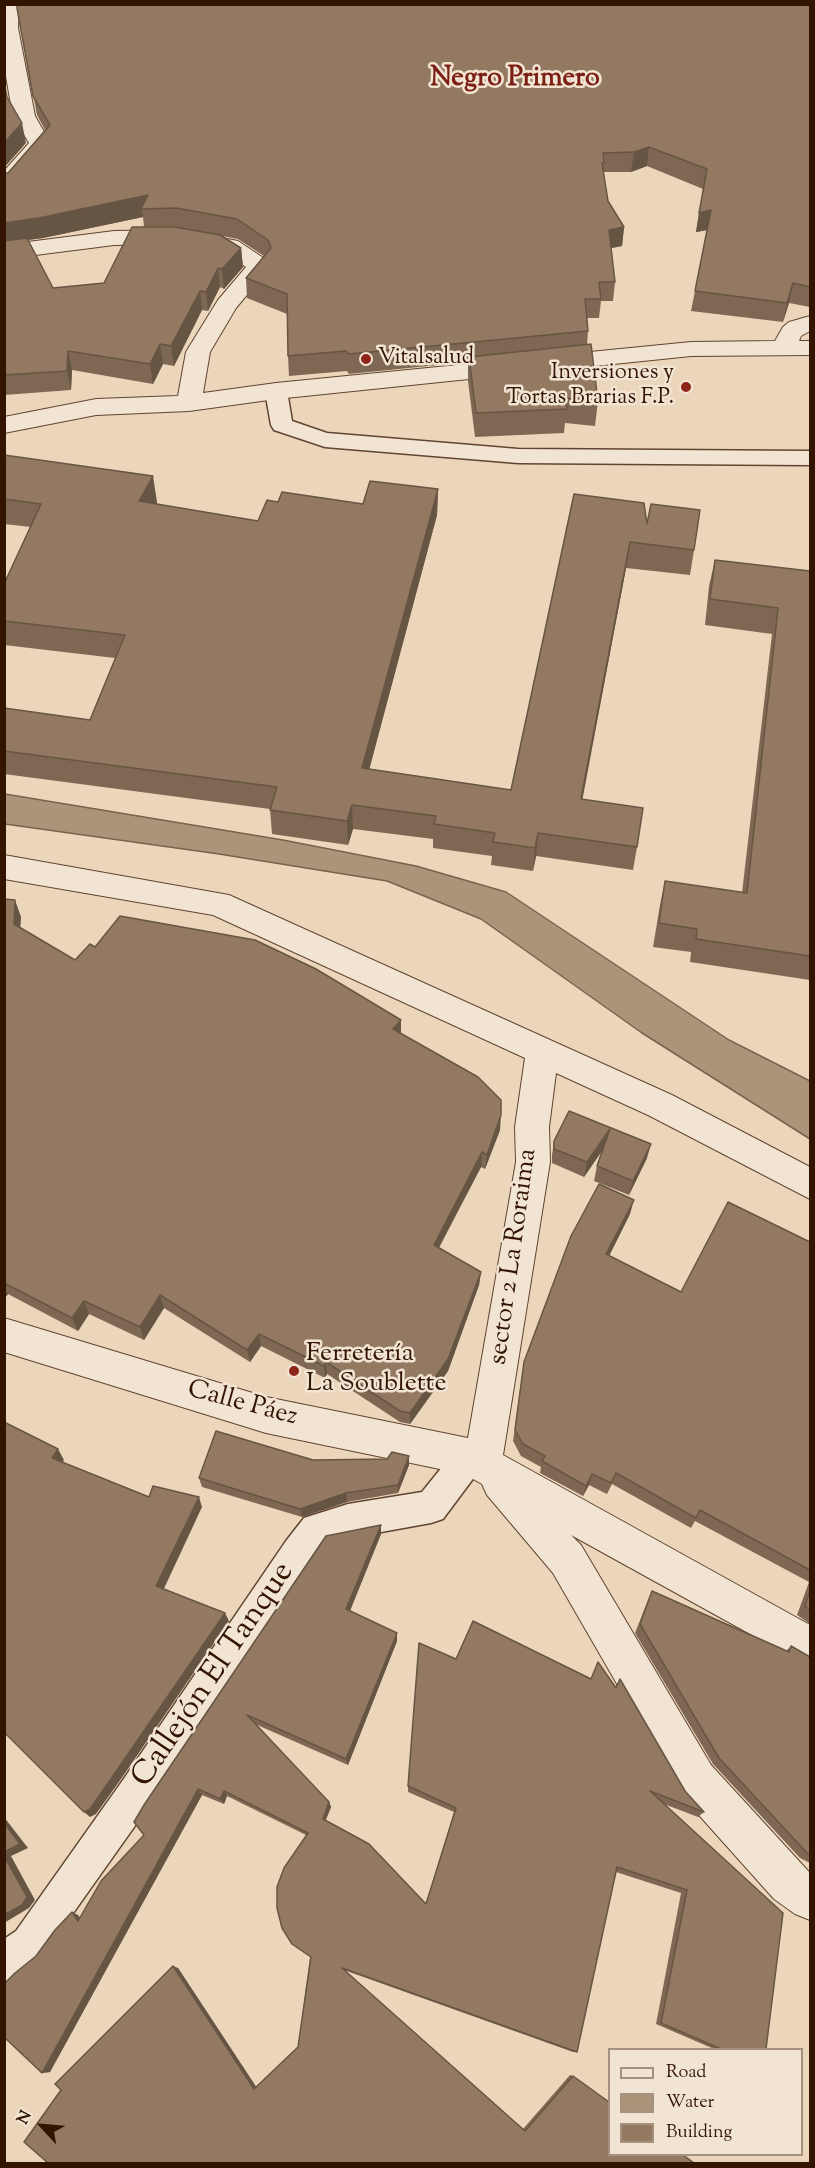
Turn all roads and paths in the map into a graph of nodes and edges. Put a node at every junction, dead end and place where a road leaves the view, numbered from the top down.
1 (9, 4) edge
2 (4, 185) edge
3 (4, 252) edge
4 (810, 323) edge
5 (785, 346) junction
6 (810, 348) edge
7 (276, 390) junction
8 (189, 403) junction
9 (4, 425) edge
10 (810, 458) edge
11 (4, 867) edge
12 (542, 1051) junction
13 (810, 1184) edge
14 (4, 1335) edge
15 (476, 1460) junction
16 (810, 1647) edge
17 (810, 1899) edge
18 (4, 1963) edge

1 - 2 street
3 - 8 street
4 - 5 street
5 - 6 street
5 - 7 street
7 - 8 street
7 - 10 lane
8 - 9 street
11 - 12 street
12 - 13 street
12 - 15 street, sector 2 La Roraima
14 - 15 street, Calle Páez
15 - 16 street, Calle Páez
15 - 17 street
15 - 18 lane, Callejón El Tanque

